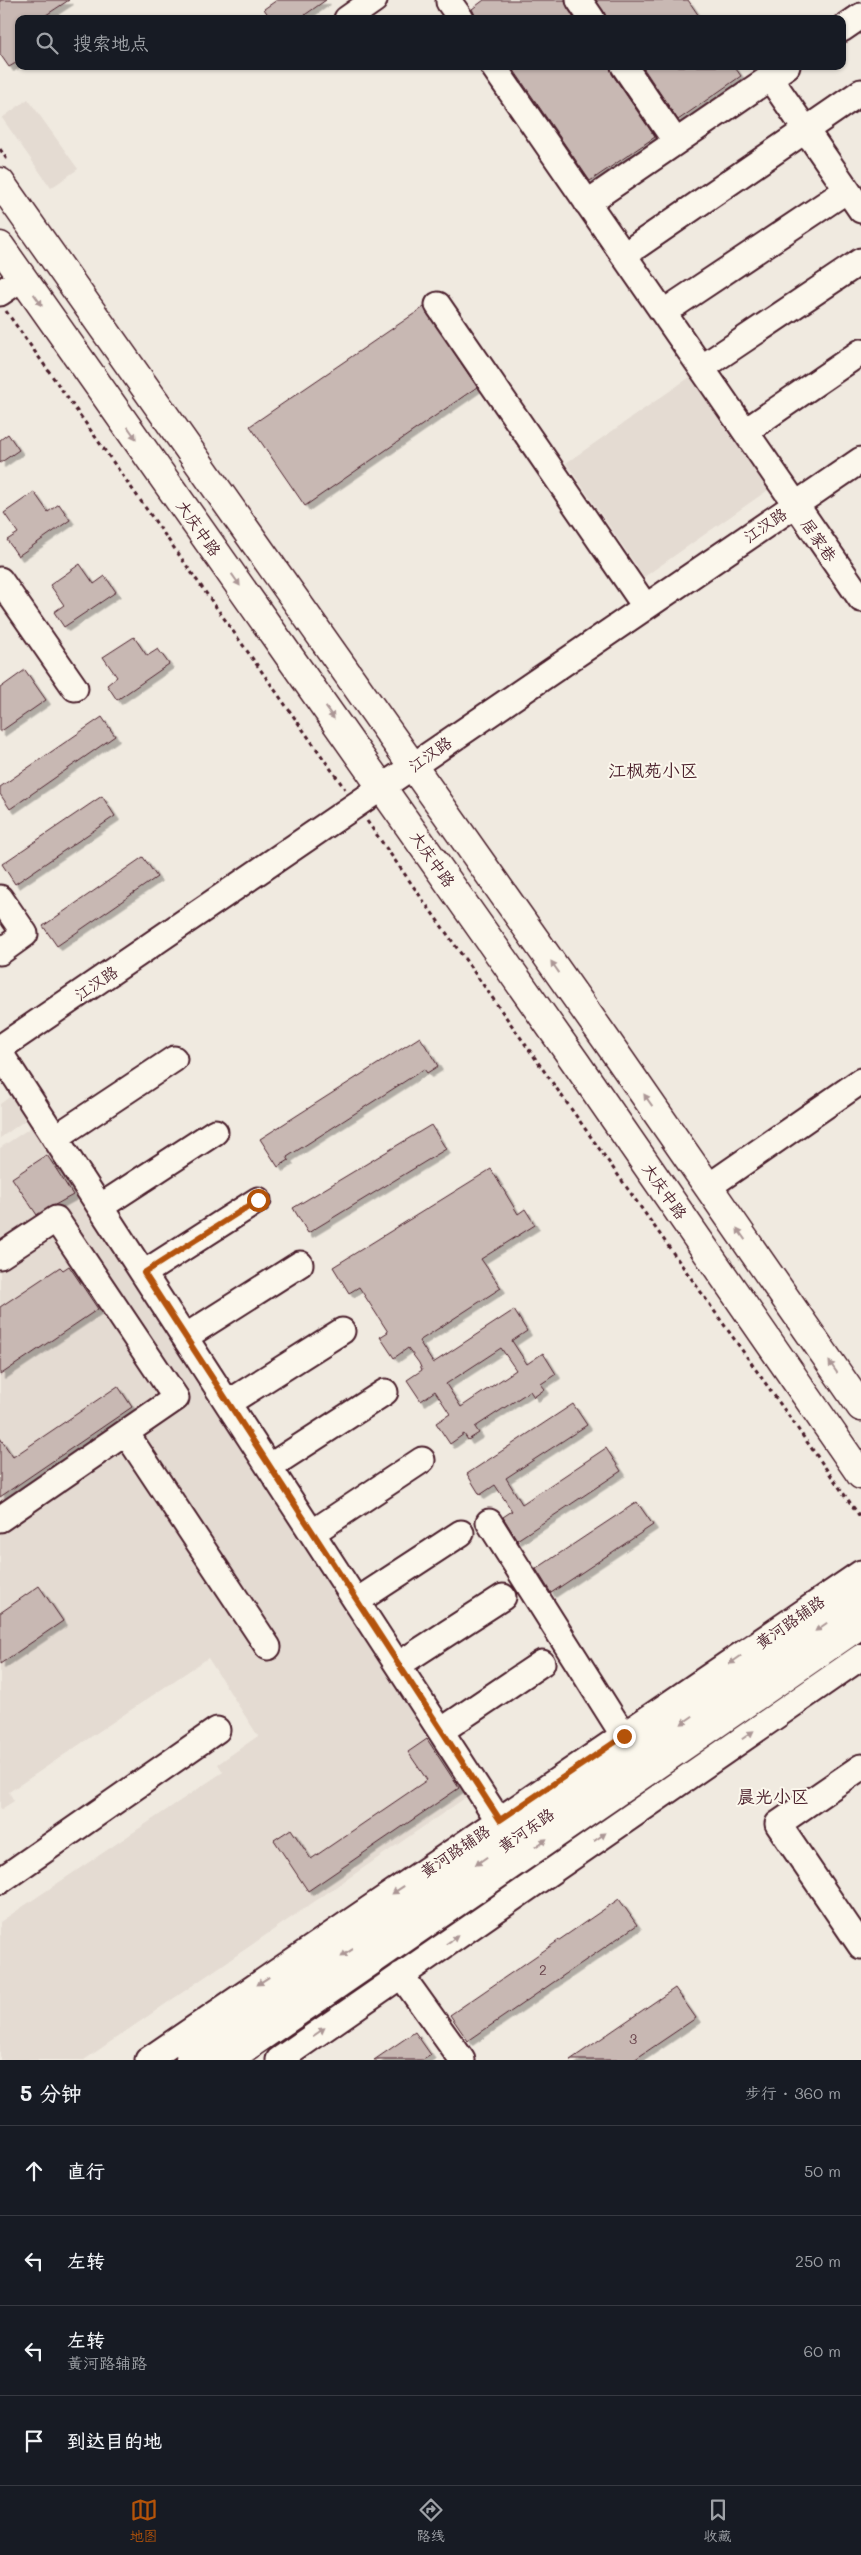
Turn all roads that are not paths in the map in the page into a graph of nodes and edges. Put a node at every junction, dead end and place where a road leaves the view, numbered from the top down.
1 (374, 0) edge
2 (579, 0) edge
3 (353, 15) edge
4 (589, 15) edge
5 (861, 16) edge
6 (846, 26) edge
7 (497, 70) edge
8 (627, 70) edge
9 (778, 72) edge
10 (861, 92) edge
11 (806, 130) junction
12 (676, 142) junction
13 (0, 182) edge
14 (847, 190) junction
15 (587, 203) junction
16 (861, 210) edge
17 (0, 246) edge
18 (637, 246) dead end
19 (861, 261) edge
20 (22, 278) junction
21 (3, 302) edge
22 (676, 304) dead end
23 (438, 305) dead end
24 (861, 352) edge
25 (712, 361) dead end
26 (756, 424) dead end
27 (861, 460) edge
28 (794, 505) junction
29 (0, 580) edge
30 (861, 599) edge
31 (645, 606) junction
32 (75, 688) dead end
33 (413, 766) junction
34 (382, 787) junction
35 (0, 898) edge
36 (0, 952) edge
37 (0, 1048) edge
38 (0, 1053) edge
39 (174, 1059) dead end
40 (861, 1081) edge
41 (215, 1132) dead end
42 (56, 1138) junction
43 (708, 1187) junction
44 (258, 1200) dead end
45 (100, 1207) junction
46 (0, 1256) edge
47 (300, 1264) dead end
48 (144, 1273) junction
49 (342, 1331) dead end
50 (185, 1337) junction
51 (385, 1392) dead end
52 (228, 1403) junction
53 (861, 1407) edge
54 (126, 1433) junction
55 (422, 1460) dead end
56 (269, 1467) junction
57 (861, 1475) edge
58 (0, 1519) edge
59 (489, 1522) dead end
60 (312, 1532) junction
61 (461, 1533) dead end
62 (861, 1573) edge
63 (503, 1596) dead end
64 (861, 1600) edge
65 (357, 1601) junction
66 (861, 1624) edge
67 (268, 1647) dead end
68 (861, 1657) edge
69 (542, 1663) dead end
70 (398, 1665) junction
71 (217, 1730) dead end
72 (441, 1731) junction
73 (624, 1736) junction
74 (861, 1767) edge
75 (500, 1820) junction
76 (0, 1881) edge
77 (861, 1946) edge
78 (400, 1975) junction
79 (148, 2060) edge
80 (190, 2060) edge
81 (228, 2060) edge
82 (279, 2060) edge
83 (462, 2060) edge

1 - 3 street
2 - 4 street
5 - 6 street
7 - 15 street, 居家巷
8 - 12 street
9 - 11 street
9 - 12 street
10 - 11 street
11 - 14 street
11 - 18 street
12 - 15 street
13 - 33 main road
14 - 16 street
14 - 22 street
15 - 28 street, 居家巷
17 - 20 main road, 大庆中路
19 - 25 street
20 - 21 street
20 -> 34 main road, 大庆中路
23 - 31 street
24 - 26 street
27 - 28 street, 江汉路
28 - 30 street, 居家巷
28 - 31 street, 江汉路
29 - 32 street
31 - 33 street, 江汉路
33 - 34 street, 江汉路
43 -> 33 main road
34 - 37 street, 江汉路
34 - 57 main road, 大庆中路
35 - 36 street
38 - 42 street
39 - 42 street
40 - 43 street
41 - 45 street
42 - 45 street
53 -> 43 main road
44 - 48 street
45 - 48 street
46 - 54 street
47 - 50 street
48 - 50 street
49 - 52 street
50 - 52 street
51 - 56 street
52 - 56 street
54 - 58 street
54 - 67 street
55 - 60 street
56 - 60 street
59 - 73 street
60 - 65 street
61 - 65 street
62 -> 73 street, 黄河路辅路
63 - 70 street
64 -> 80 main road, 黄河东路
65 - 70 street
81 -> 66 main road, 黄河东路
78 -> 68 street
69 - 72 street
70 - 72 street
71 - 76 street
72 - 75 street
73 - 75 street, 黄河路辅路
74 - 77 street
75 -> 79 street, 黄河路辅路
82 -> 78 street
78 - 83 street

